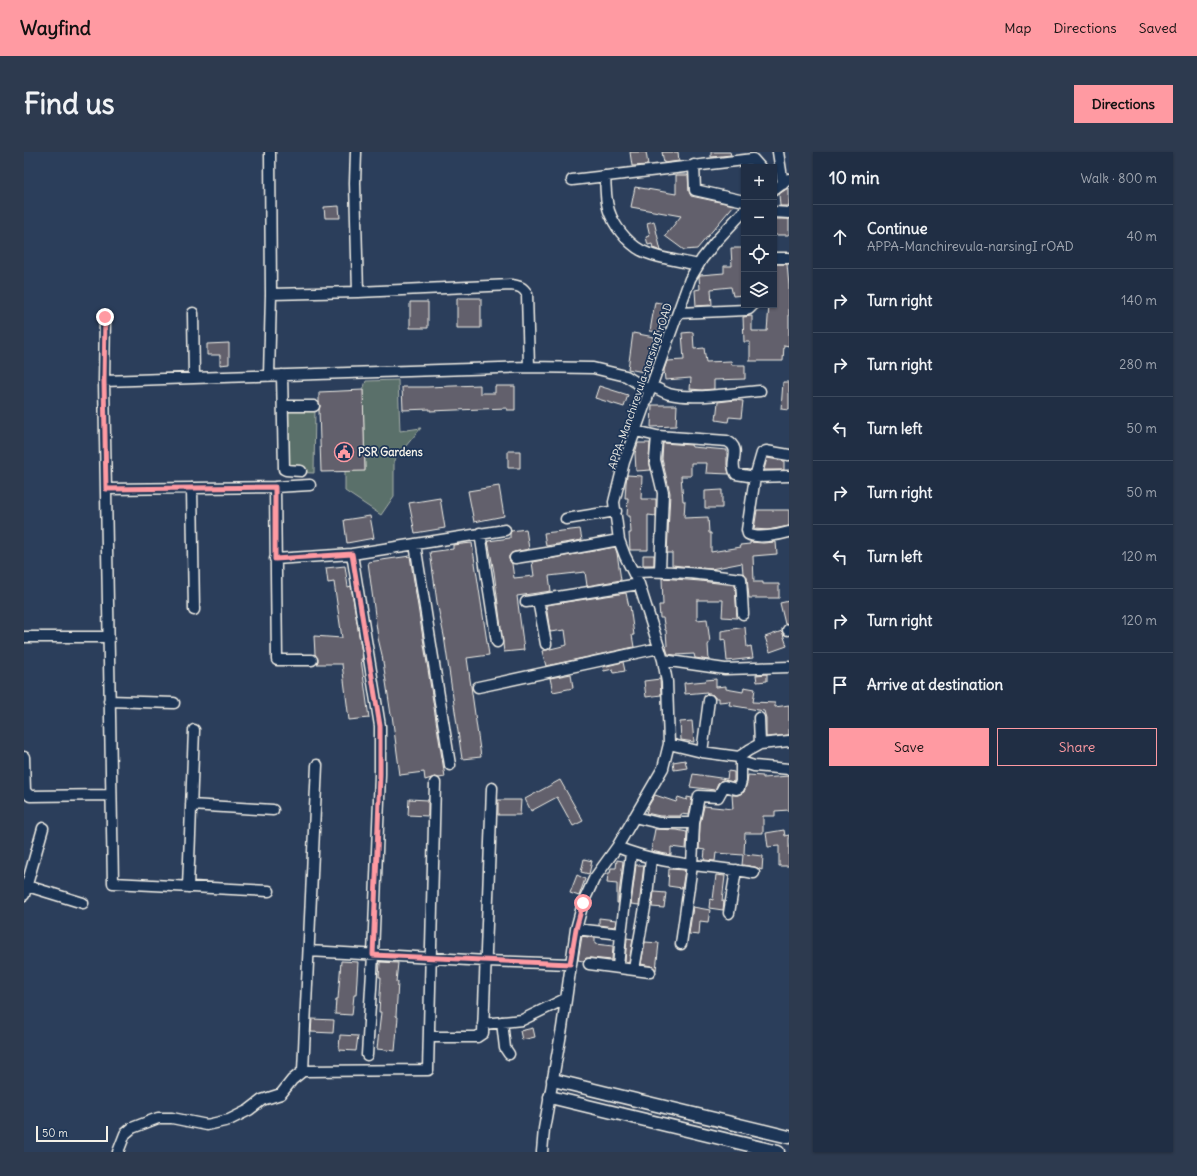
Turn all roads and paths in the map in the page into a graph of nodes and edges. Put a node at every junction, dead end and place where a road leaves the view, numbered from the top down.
1 (270, 152) edge
2 (356, 152) edge
3 (778, 152) edge
4 (757, 164) edge
5 (694, 165) junction
6 (605, 176) junction
7 (572, 180) dead end
8 (782, 184) edge
9 (741, 200) edge
10 (777, 212) edge
11 (789, 213) edge
12 (741, 214) edge
13 (777, 258) edge
14 (789, 258) edge
15 (698, 265) junction
16 (358, 292) junction
17 (271, 294) junction
18 (750, 308) edge
19 (678, 312) junction
20 (193, 313) dead end
21 (105, 317) dead end
22 (529, 367) junction
23 (282, 375) junction
24 (269, 376) junction
25 (194, 378) junction
26 (104, 381) junction
27 (651, 388) junction
28 (760, 391) dead end
29 (283, 406) junction
30 (314, 406) dead end
31 (636, 431) junction
32 (657, 436) junction
33 (789, 455) edge
34 (301, 471) dead end
35 (755, 476) junction
36 (789, 476) edge
37 (310, 485) dead end
38 (275, 487) junction
39 (192, 488) junction
40 (106, 489) junction
41 (616, 511) junction
42 (566, 519) dead end
43 (505, 530) dead end
44 (789, 532) edge
45 (480, 534) junction
46 (620, 540) junction
47 (415, 544) junction
48 (352, 554) junction
49 (515, 558) dead end
50 (275, 559) junction
51 (660, 570) junction
52 (633, 572) junction
53 (639, 584) junction
54 (538, 600) junction
55 (526, 602) dead end
56 (194, 610) dead end
57 (743, 614) dead end
58 (24, 637) edge
59 (108, 637) junction
60 (497, 642) dead end
61 (546, 644) dead end
62 (659, 648) junction
63 (312, 660) dead end
64 (663, 660) junction
65 (786, 670) edge
66 (478, 686) dead end
67 (709, 700) dead end
68 (109, 701) junction
69 (174, 703) dead end
70 (759, 718) dead end
71 (194, 730) dead end
72 (789, 740) edge
73 (669, 744) junction
74 (760, 744) junction
75 (702, 752) junction
76 (24, 757) edge
77 (740, 760) junction
78 (317, 765) dead end
79 (450, 765) dead end
80 (789, 769) edge
81 (435, 783) dead end
82 (492, 788) dead end
83 (111, 795) junction
84 (191, 805) junction
85 (272, 810) dead end
86 (634, 818) junction
87 (694, 822) junction
88 (43, 828) dead end
89 (617, 848) junction
90 (631, 853) junction
91 (651, 858) junction
92 (692, 865) junction
93 (736, 870) junction
94 (754, 872) dead end
95 (188, 887) junction
96 (25, 889) edge
97 (268, 891) dead end
98 (83, 903) dead end
99 (729, 913) dead end
100 (576, 929) junction
101 (621, 934) junction
102 (681, 944) dead end
103 (309, 951) junction
104 (373, 955) junction
105 (431, 958) junction
106 (486, 961) junction
107 (570, 964) junction
108 (589, 964) dead end
109 (618, 967) junction
110 (634, 969) junction
111 (650, 972) dead end
112 (565, 999) junction
113 (502, 1022) junction
114 (483, 1024) junction
115 (429, 1037) junction
116 (510, 1054) dead end
117 (367, 1055) dead end
118 (303, 1071) junction
119 (553, 1080) junction
120 (550, 1097) junction
121 (789, 1137) edge
122 (118, 1152) edge
123 (542, 1152) edge
124 (778, 1152) edge

1 - 17 street
2 - 16 street
3 - 8 street
4 - 5 street
5 - 6 street
5 - 9 street
6 - 7 street
6 - 15 street
10 - 11 street
12 - 15 street, APPA-Manchirevula-narsingI rOAD
13 - 14 street
15 - 19 street, APPA-Manchirevula-narsingI rOAD
16 - 17 street
16 - 22 street
17 - 24 street
18 - 19 street
19 - 27 street, APPA-Manchirevula-narsingI rOAD
20 - 25 street
21 - 26 street
22 - 23 street
22 - 27 street
23 - 24 street
23 - 29 street
24 - 25 street
25 - 26 street
26 - 40 street
27 - 28 street
27 - 31 street, APPA-Manchirevula-narsingI rOAD
29 - 30 street
29 - 34 street
31 - 32 street
31 - 41 street, APPA-Manchirevula-narsingI rOAD
32 - 35 street
32 - 51 street
33 - 35 street
35 - 36 street
35 - 44 street
37 - 38 street
38 - 39 street
38 - 50 street
39 - 40 street
39 - 56 street
40 - 59 street
41 - 42 street
41 - 46 street, APPA-Manchirevula-narsingI rOAD
43 - 45 street
45 - 47 street
45 - 60 street
46 - 49 street
46 - 52 street, APPA-Manchirevula-narsingI rOAD
47 - 48 street
47 - 79 street
48 - 50 street
48 - 104 street
50 - 63 street
51 - 52 street
51 - 57 street
52 - 53 street, APPA-Manchirevula-narsingI rOAD
53 - 54 street
53 - 62 street, APPA-Manchirevula-narsingI rOAD
54 - 55 street
54 - 61 street
58 - 59 street
59 - 68 street
62 - 64 street, APPA-Manchirevula-narsingI rOAD
62 - 66 street
64 - 65 street
64 - 73 street, APPA-Manchirevula-narsingI rOAD
67 - 75 street
68 - 69 street
68 - 83 street
70 - 74 street
71 - 84 street
72 - 74 street
73 - 75 street
73 - 86 street, APPA-Manchirevula-narsingI rOAD
74 - 77 street
75 - 77 street
76 - 83 street
77 - 80 street
77 - 87 street
78 - 103 street
81 - 105 street
82 - 106 street
83 - 95 street
84 - 85 street
84 - 95 street
86 - 87 street
86 - 89 street, APPA-Manchirevula-narsingI rOAD
87 - 92 street
88 - 96 street
89 - 90 street
89 - 100 street, APPA-Manchirevula-narsingI rOAD
90 - 91 street
90 - 101 street
91 - 92 street
91 - 110 street
92 - 93 street
92 - 102 street
93 - 94 street
93 - 99 street
95 - 97 street
96 - 98 street
100 - 101 street
100 - 107 street, APPA-Manchirevula-narsingI rOAD
101 - 109 street
103 - 104 street
103 - 118 street
104 - 105 street
104 - 117 street
105 - 106 street
105 - 115 street
106 - 107 street
106 - 114 street
107 - 112 street, APPA-Manchirevula-narsingI rOAD
108 - 109 street
109 - 110 street
110 - 111 street
112 - 113 street
112 - 119 street, APPA-Manchirevula-narsingI rOAD
113 - 114 street
113 - 116 street
114 - 115 street
115 - 118 street
118 - 122 street
119 - 120 street, APPA-Manchirevula-narsingI rOAD
119 - 121 main road
120 - 123 street, APPA-Manchirevula-narsingI rOAD
120 - 124 main road

